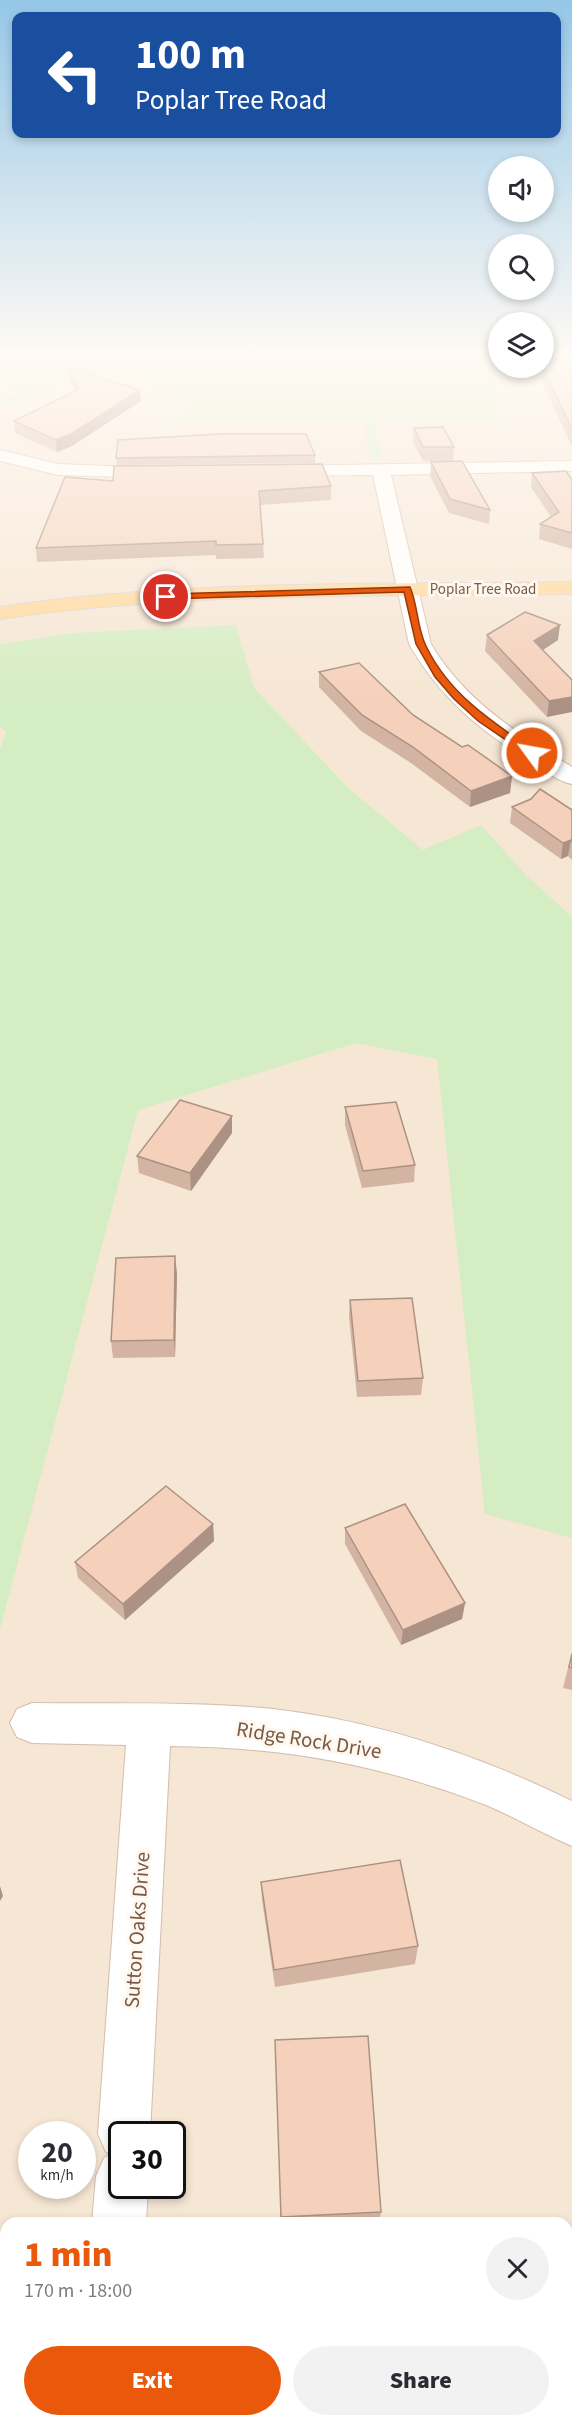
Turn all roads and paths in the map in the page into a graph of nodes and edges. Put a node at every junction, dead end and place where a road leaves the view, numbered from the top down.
1 (381, 472) edge
2 (572, 588) edge
3 (407, 589) junction
4 (0, 613) edge
5 (572, 777) edge
6 (32, 1723) dead end
7 (149, 1726) junction
8 (572, 1824) edge
9 (125, 2121) edge
10 (121, 2199) edge
11 (119, 2217) edge

1 - 3 street
2 - 3 main road, Poplar Tree Road
3 - 4 main road, Poplar Tree Road
3 - 5 street
6 - 7 street, Ridge Rock Drive
7 - 8 street, Ridge Rock Drive
7 - 9 street, Sutton Oaks Drive
10 - 11 street

